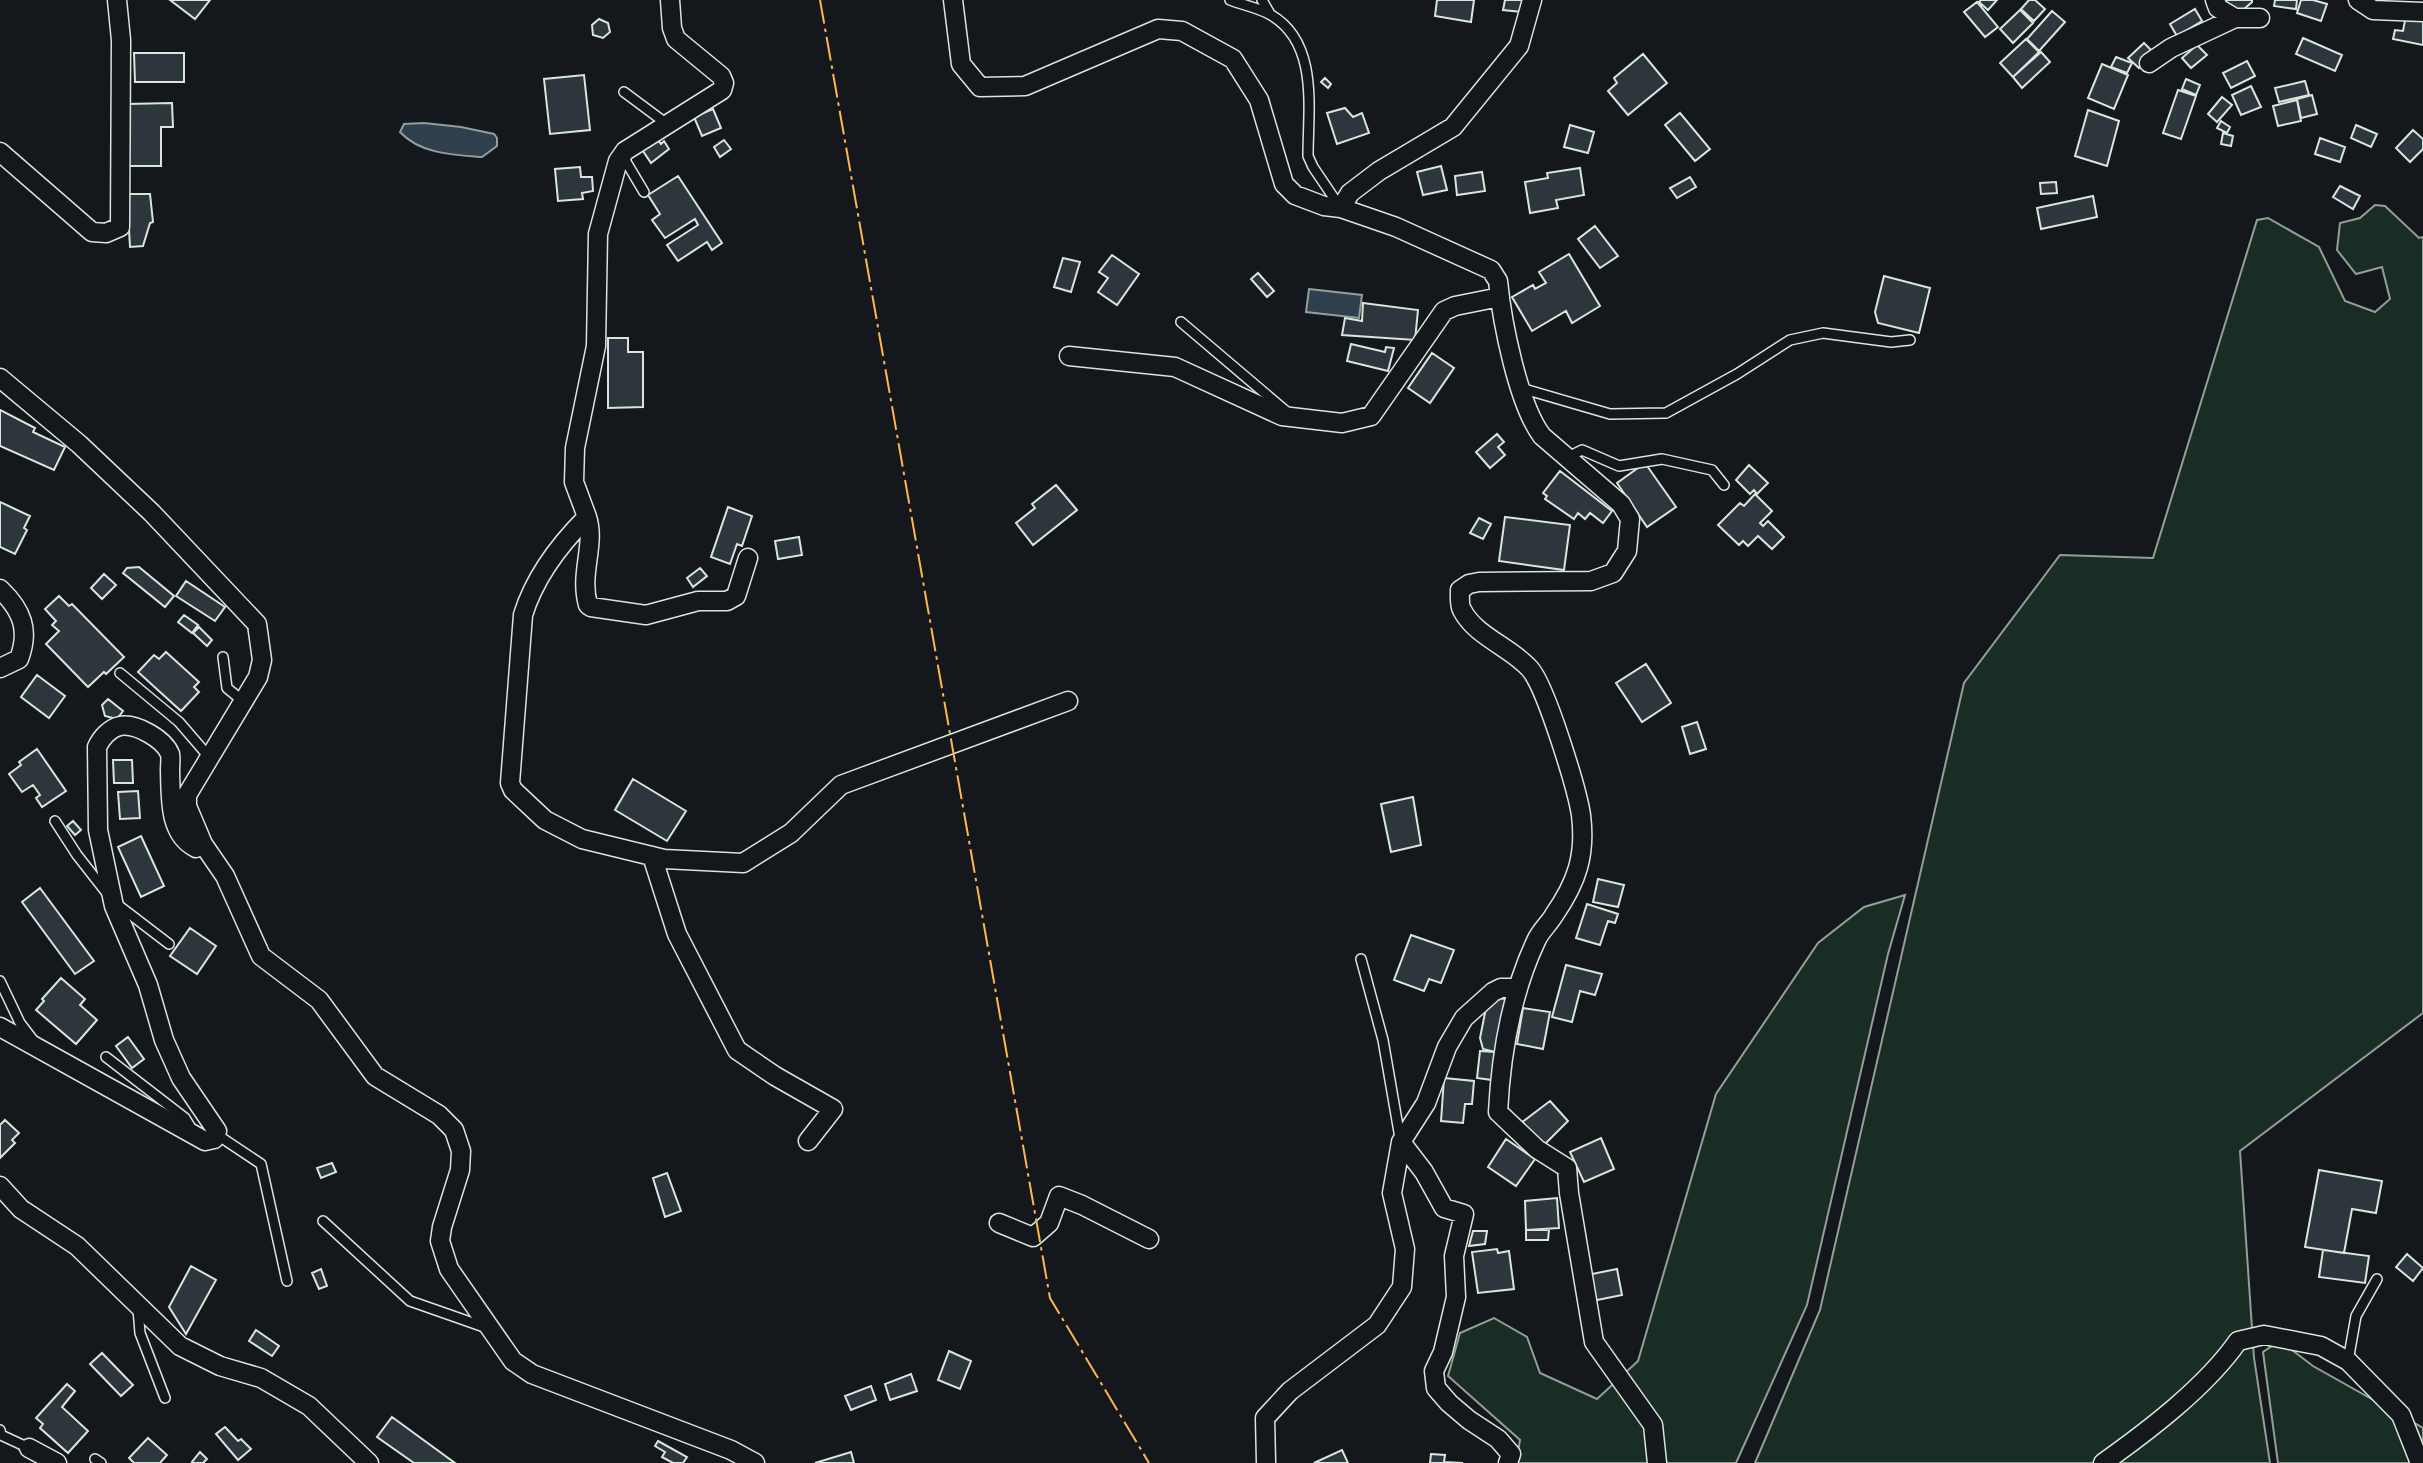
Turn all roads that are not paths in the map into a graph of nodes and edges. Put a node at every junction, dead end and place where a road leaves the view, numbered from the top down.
1 (117, 0) edge
2 (670, 0) edge
3 (953, 0) edge
4 (1230, 0) edge
5 (1262, 0) edge
6 (1532, 0) edge
7 (2216, 0) edge
8 (2358, 0) edge
9 (2423, 12) edge
10 (1270, 14) junction
11 (2260, 18) dead end
12 (2235, 19) junction
13 (2163, 58) dead end
14 (624, 92) dead end
15 (667, 124) junction
16 (0, 152) edge
17 (622, 155) junction
18 (644, 192) dead end
19 (1341, 208) junction
20 (1500, 297) junction
21 (1181, 321) dead end
22 (1910, 340) dead end
23 (1069, 356) dead end
24 (0, 378) edge
25 (1521, 388) junction
26 (1293, 418) junction
27 (1568, 457) junction
28 (1724, 485) dead end
29 (587, 517) junction
30 (748, 558) dead end
31 (0, 589) edge
32 (223, 657) dead end
33 (0, 668) edge
34 (120, 673) dead end
35 (1068, 701) dead end
36 (244, 702) junction
37 (210, 758) junction
38 (55, 821) dead end
39 (204, 844) junction
40 (652, 856) junction
41 (114, 902) junction
42 (169, 944) dead end
43 (1361, 959) dead end
44 (0, 981) edge
45 (1518, 988) junction
46 (0, 1027) edge
47 (41, 1050) junction
48 (106, 1057) dead end
49 (216, 1135) junction
50 (195, 1136) junction
51 (808, 1141) dead end
52 (1401, 1142) junction
53 (0, 1186) edge
54 (323, 1220) dead end
55 (999, 1223) dead end
56 (1149, 1239) dead end
57 (2377, 1279) dead end
58 (287, 1281) dead end
59 (137, 1303) junction
60 (489, 1328) junction
61 (2348, 1361) junction
62 (165, 1398) dead end
63 (0, 1430) edge
64 (29, 1448) joint
65 (1266, 1462) edge
66 (57, 1463) edge
67 (369, 1463) edge
68 (755, 1463) edge
69 (1508, 1463) edge
70 (1657, 1463) edge
71 (2103, 1463) edge
72 (2420, 1463) edge

1 - 16 street
2 - 15 street
3 - 19 street
4 - 10 lane
5 - 10 lane
6 - 19 street
7 - 12 street
8 - 9 street
10 - 19 lane
11 - 12 street
12 - 13 street
14 - 15 lane
15 - 17 street
17 - 18 lane
17 - 29 street
19 - 20 street
20 - 25 street
20 - 26 street
21 - 26 lane
22 - 25 lane
23 - 26 street
24 - 36 street
25 - 27 street
27 - 28 lane
27 - 45 street
29 - 30 street
29 - 40 street
31 - 33 street
32 - 36 lane
34 - 37 lane
35 - 40 street
36 - 37 street
37 - 39 street
38 - 41 lane
39 - 41 street
39 - 60 street
40 - 51 street
41 - 42 lane
41 - 49 street
43 - 52 lane
44 - 47 lane
45 - 52 street
45 - 70 street
46 - 47 street
47 - 50 street
48 - 50 lane
49 - 50 street
49 - 58 lane
52 - 65 street
52 - 69 street
53 - 59 street
54 - 60 lane
55 - 56 street
57 - 61 lane
59 - 62 lane
59 - 67 street
60 - 68 street
61 - 71 street
61 - 72 street
63 - 64 lane
64 - 66 street

